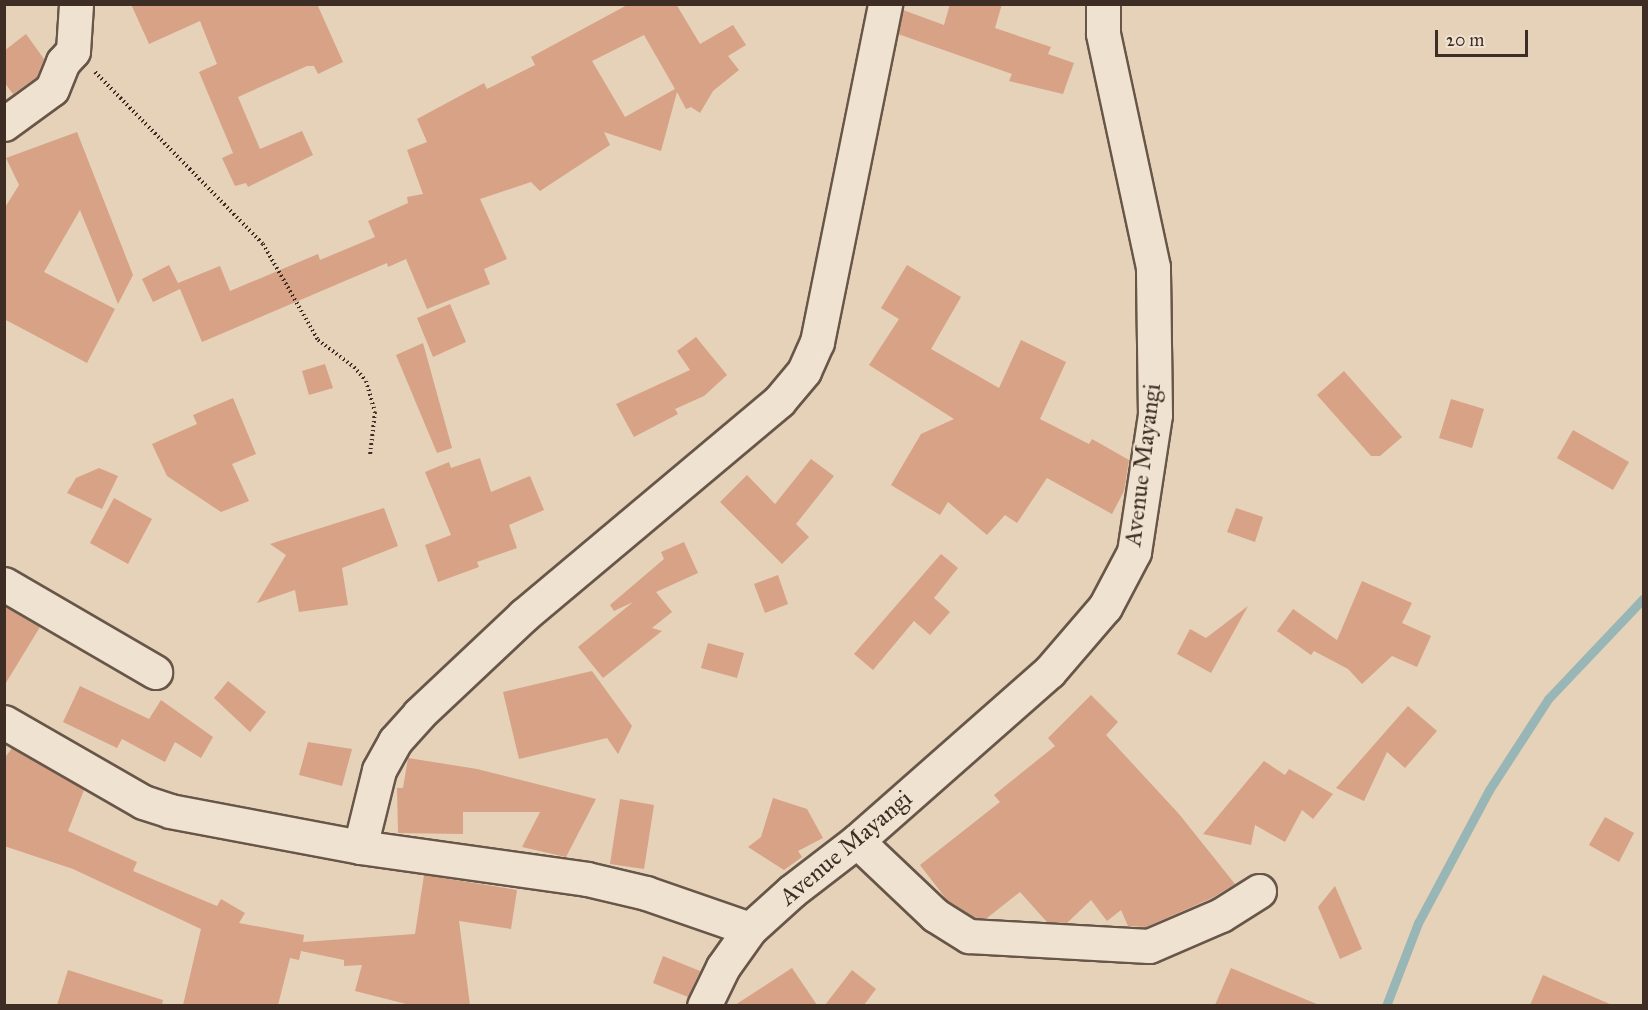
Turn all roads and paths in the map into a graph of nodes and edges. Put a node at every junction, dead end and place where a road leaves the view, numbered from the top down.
1 (76, 4) edge
2 (885, 4) edge
3 (1103, 4) edge
4 (73, 51) junction
5 (4, 124) edge
6 (370, 455) dead end
7 (4, 584) edge
8 (155, 672) dead end
9 (4, 722) edge
10 (857, 841) junction
11 (360, 847) junction
12 (1259, 891) dead end
13 (750, 929) junction
14 (704, 1005) edge

1 - 4 street
2 - 11 street
3 - 10 street, Avenue Mayangi
4 - 5 street
4 - 6 path
7 - 8 street
9 - 11 street
10 - 12 street
10 - 13 street, Avenue Mayangi
11 - 13 street
13 - 14 street, Avenue Mayangi

